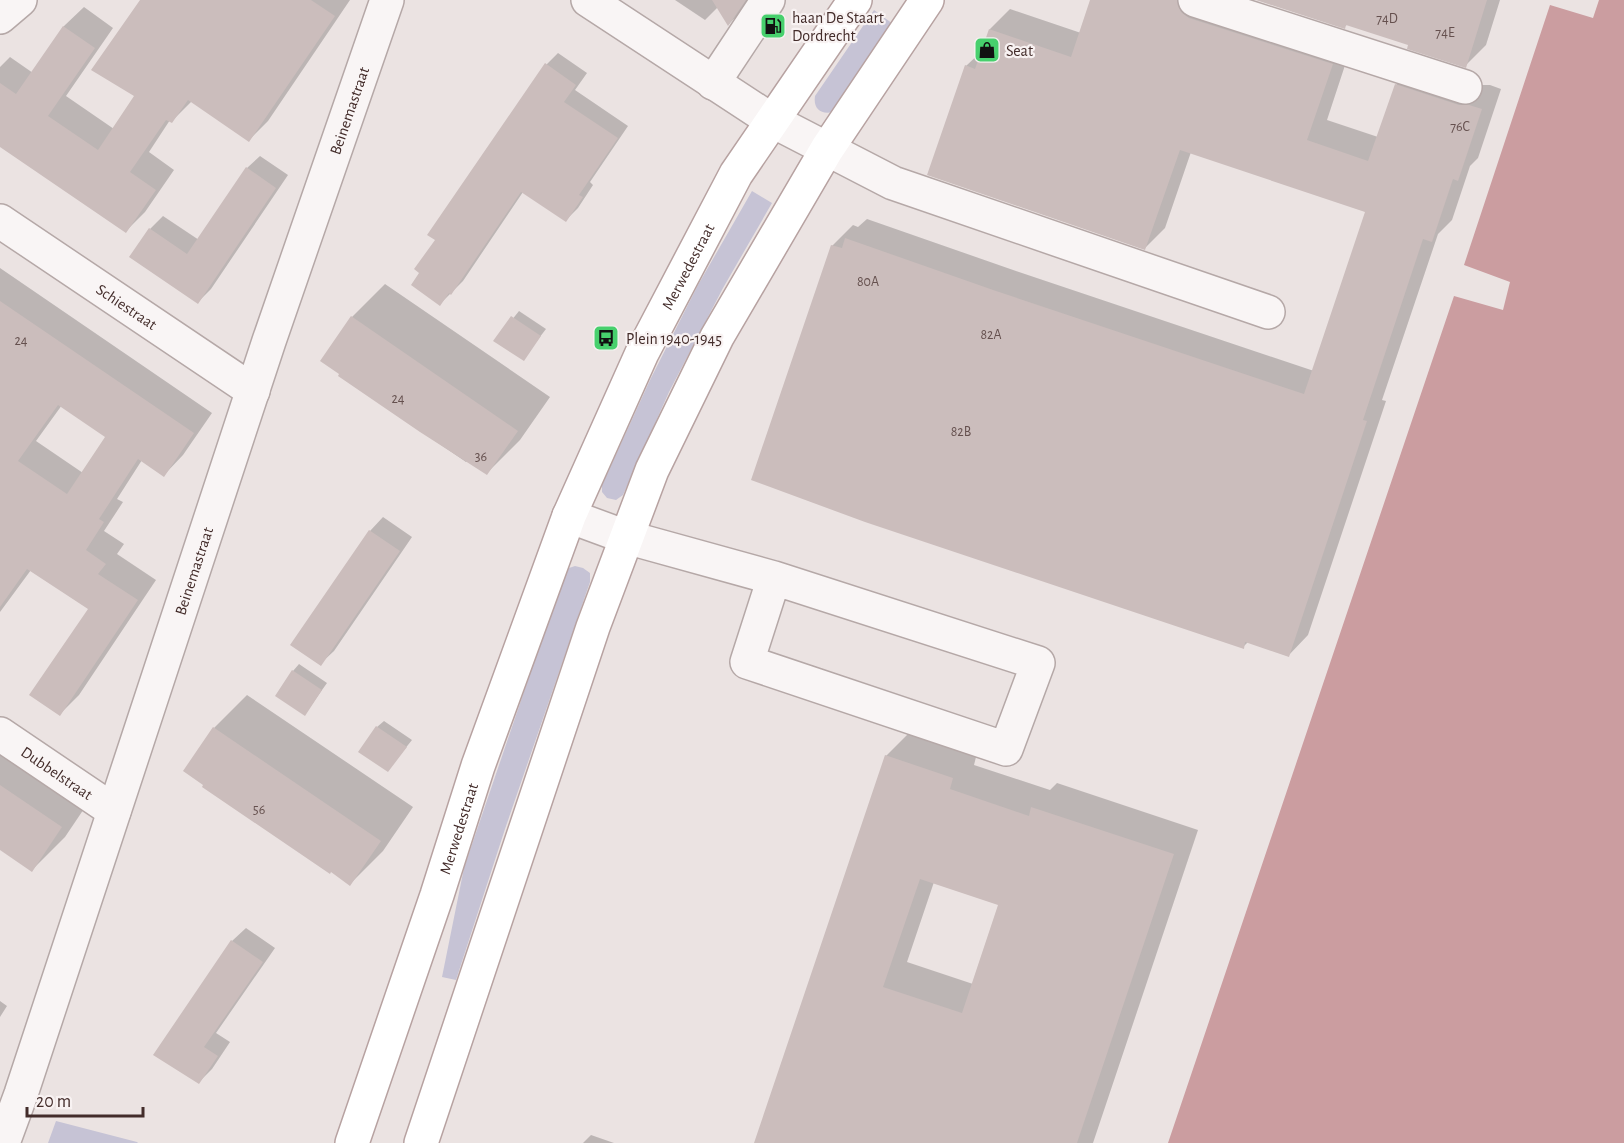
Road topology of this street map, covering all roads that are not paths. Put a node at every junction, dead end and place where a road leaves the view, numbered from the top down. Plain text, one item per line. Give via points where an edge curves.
1 (20, 0) edge
2 (387, 0) edge
3 (588, 0) edge
4 (768, 0) edge
5 (854, 0) edge
6 (927, 0) edge
7 (1196, 0) edge
8 (0, 17) edge
9 (713, 82) junction
10 (1465, 87) dead end
11 (771, 120) junction
12 (826, 149) junction
13 (0, 221) edge
14 (1268, 312) dead end
15 (253, 392) junction
16 (569, 516) junction
17 (641, 542) junction
18 (774, 578) junction
19 (0, 734) edge
20 (114, 811) junction
21 (3, 1143) edge
22 (352, 1143) edge
23 (421, 1143) edge

1 - 8 street
2 - 15 street, Beinemastraat
3 - 9 street
4 - 9 street
5 - 11 main road, Merwedestraat
6 - 12 main road
7 - 10 street
9 - 11 street
11 - 12 street
11 - 16 main road, Merwedestraat via 736,174 642,353
12 - 14 street via 893,183
12 - 17 main road via 717,337 652,470
13 - 15 street, Schiestraat
15 - 20 street, Beinemastraat
16 - 17 street
16 - 22 main road, Merwedestraat via 478,766
17 - 18 street
17 - 23 main road via 593,627
18 - 18 street via 1038,663 1006,749 747,662
19 - 20 street, Dubbelstraat
20 - 21 street, Beinemastraat

